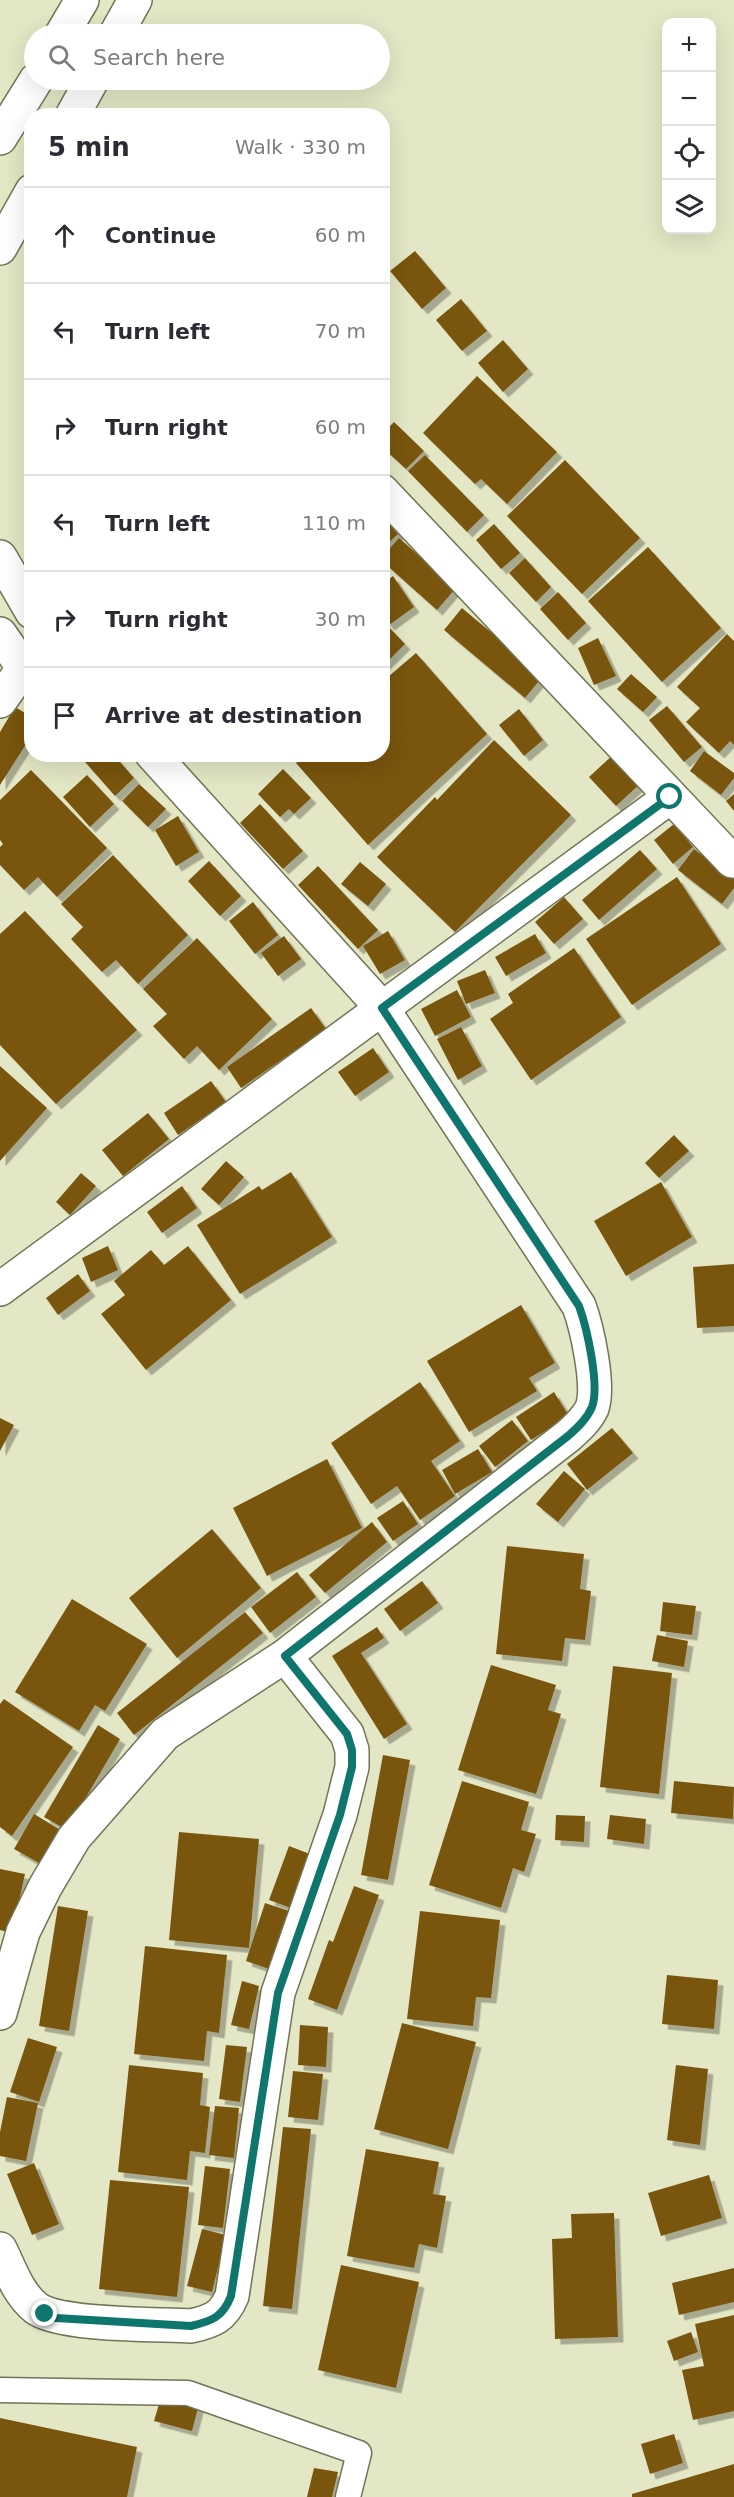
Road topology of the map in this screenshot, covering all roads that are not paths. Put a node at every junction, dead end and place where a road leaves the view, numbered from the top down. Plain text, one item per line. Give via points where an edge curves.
1 (82, 0) edge
2 (135, 0) edge
3 (68, 24) edge
4 (122, 24) edge
5 (30, 90) edge
6 (86, 90) edge
7 (76, 108) edge
8 (0, 138) edge
9 (24, 205) edge
10 (0, 248) edge
11 (390, 500) edge
12 (0, 557) edge
13 (24, 598) edge
14 (0, 634) edge
15 (24, 658) edge
16 (24, 665) edge
17 (0, 700) edge
18 (159, 762) edge
19 (670, 797) junction
20 (732, 861) dead end
21 (382, 1008) junction
22 (0, 1289) edge
23 (285, 1656) junction
24 (0, 2013) edge
25 (0, 2249) edge
26 (0, 2390) edge
27 (348, 2497) edge

1 - 3 street
2 - 4 street
5 - 8 street
6 - 7 street
9 - 10 street
11 - 19 street
12 - 13 street
14 - 15 street
16 - 17 street
18 - 21 street
19 - 20 street
19 - 21 street
21 - 22 street
21 - 23 street via 579,1306 587,1331 593,1405 568,1436
23 - 24 street via 165,1734 74,1838 23,1932
23 - 25 street via 347,1734 352,1767 340,1815 278,1993 231,2296 225,2311 212,2321 191,2326 56,2318 24,2297
26 - 27 lane via 188,2392 358,2453

